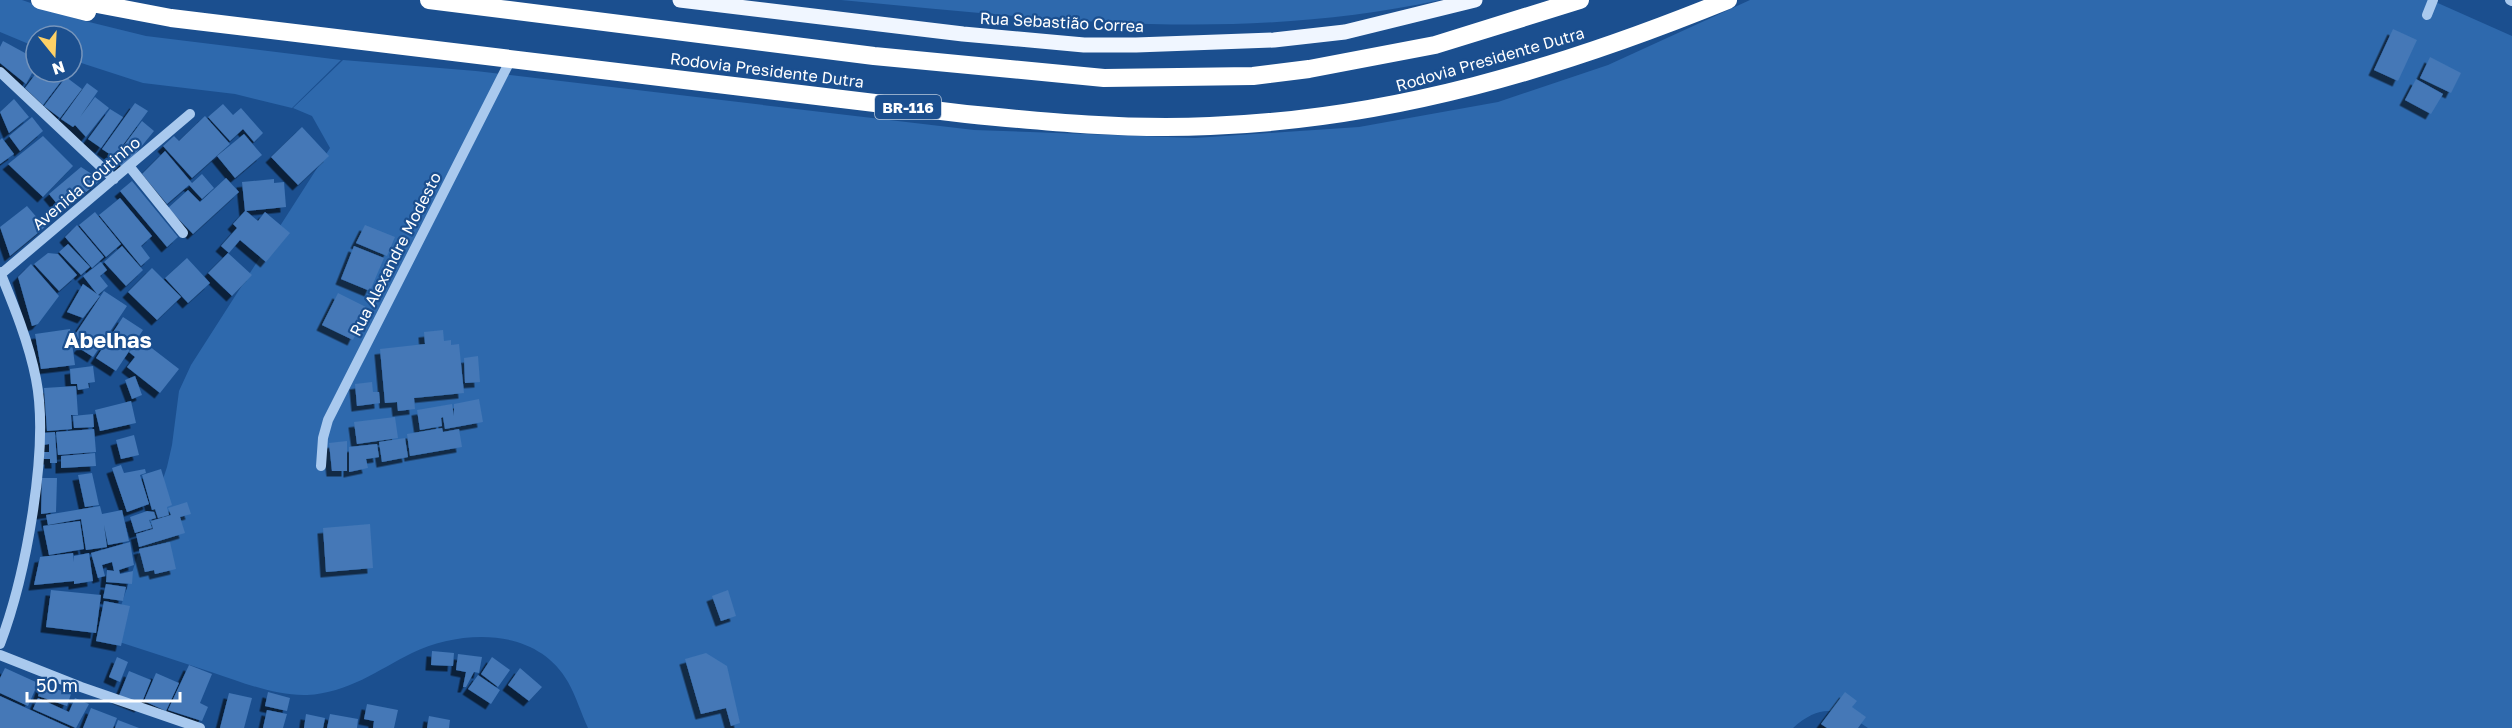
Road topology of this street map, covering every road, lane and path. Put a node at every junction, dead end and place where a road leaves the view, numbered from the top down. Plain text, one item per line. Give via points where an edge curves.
1 (40, 0) edge
2 (76, 0) edge
3 (429, 0) edge
4 (686, 0) edge
5 (1475, 0) edge
6 (1580, 0) edge
7 (1728, 0) edge
8 (2433, 0) edge
9 (2427, 15) dead end
10 (273, 29) junction
11 (510, 61) junction
12 (0, 72) edge
13 (190, 114) dead end
14 (129, 166) junction
15 (114, 179) junction
16 (183, 233) dead end
17 (1, 273) edge
18 (321, 466) dead end
19 (0, 644) edge
20 (0, 655) edge
21 (200, 728) edge

1 - 10 highway via 82,12 168,26
2 - 10 highway, Rodovia Presidente Dutra / BR-116 via 171,18
3 - 6 highway, Rodovia Presidente Dutra via 863,54 1104,78 1253,76 1309,69 1435,45
4 - 5 main road, Rua Sebastião Correa via 963,34 1084,45 1136,45 1274,40 1345,32
7 - 11 highway, Rodovia Presidente Dutra / BR-116 via 1564,61 1447,94 1311,119 1209,126 1057,123
8 - 9 street
10 - 11 highway, Rodovia Presidente Dutra / BR-116
11 - 18 street, Rua Alexandre Modesto via 328,420
12 - 15 street
13 - 14 street, Avenida Coutinho
14 - 15 street, Avenida Coutinho
14 - 16 street
15 - 17 street, Avenida Coutinho
17 - 19 street via 36,380 39,411 29,531
20 - 21 street

